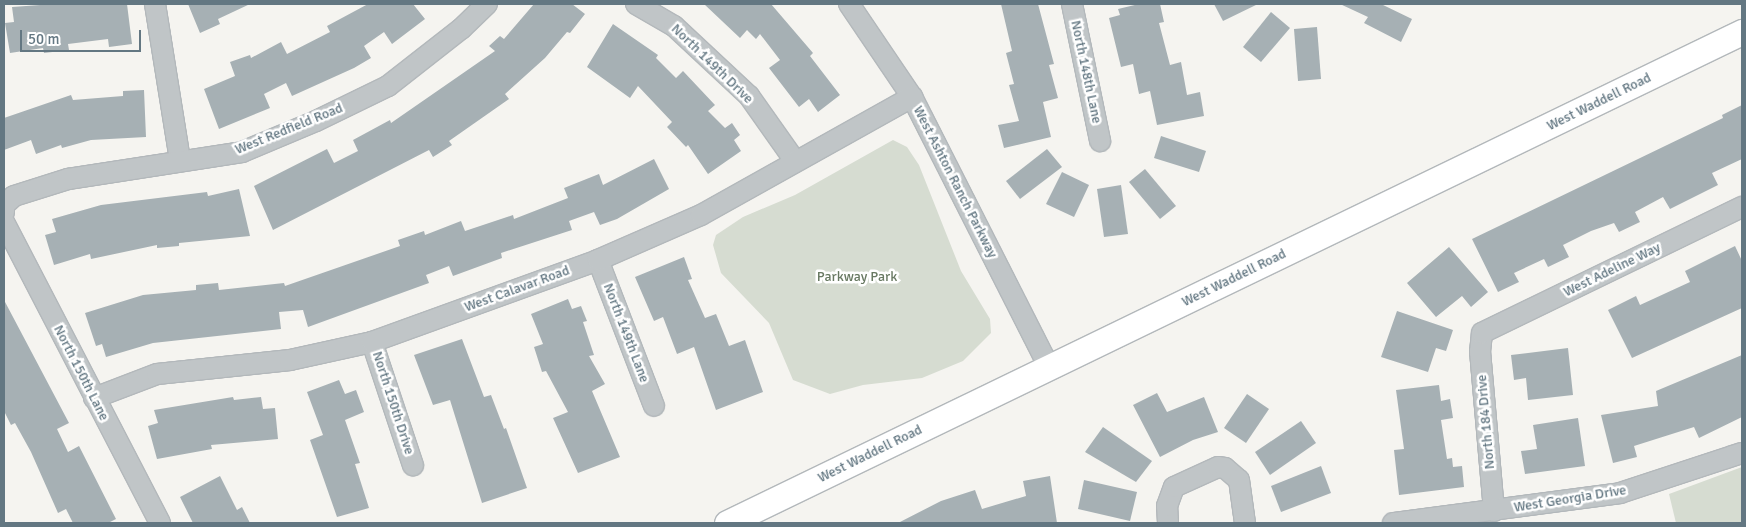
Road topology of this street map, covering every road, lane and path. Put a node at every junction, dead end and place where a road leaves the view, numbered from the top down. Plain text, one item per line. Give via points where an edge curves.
1 (155, 4) edge
2 (487, 4) edge
3 (636, 4) edge
4 (850, 4) edge
5 (1072, 4) edge
6 (1742, 32) edge
7 (912, 97) junction
8 (1100, 141) dead end
9 (180, 160) junction
10 (795, 161) junction
11 (4, 205) edge
12 (1742, 207) edge
13 (4, 212) edge
14 (4, 222) edge
15 (598, 260) junction
16 (1482, 333) joint
17 (372, 342) junction
18 (1049, 367) junction
19 (94, 398) junction
20 (654, 406) dead end
21 (1742, 453) edge
22 (413, 464) dead end
23 (1494, 511) junction
24 (160, 523) edge
25 (727, 523) edge
26 (1168, 523) edge
27 (1245, 523) edge
28 (1393, 523) edge

1 - 9 street
2 - 9 street, West Redfield Road via 461,30 388,86 242,152
3 - 10 street, North 149th Drive via 674,26 749,96
4 - 7 street, West Ashton Ranch Parkway
5 - 8 street, North 148th Lane
6 - 18 main road, West Waddell Road
7 - 10 street, West Calavar Road
7 - 18 street, West Ashton Ranch Parkway
9 - 11 street, West Redfield Road via 68,178 14,196
10 - 15 street, West Calavar Road via 701,215
11 - 13 street
12 - 16 street, West Adeline Way
14 - 19 street, North 150th Lane
15 - 17 street, West Calavar Road
15 - 20 street, North 149th Lane
16 - 23 street, North 184 Drive via 1480,352
17 - 19 street, West Calavar Road via 290,360 157,374
17 - 22 street, North 150th Drive
18 - 25 main road, West Waddell Road
19 - 24 street, North 150th Lane
21 - 23 street, West Georgia Drive via 1620,493
23 - 28 street, West Georgia Drive
26 - 27 street via 1167,506 1174,487 1218,467 1226,468 1239,480

